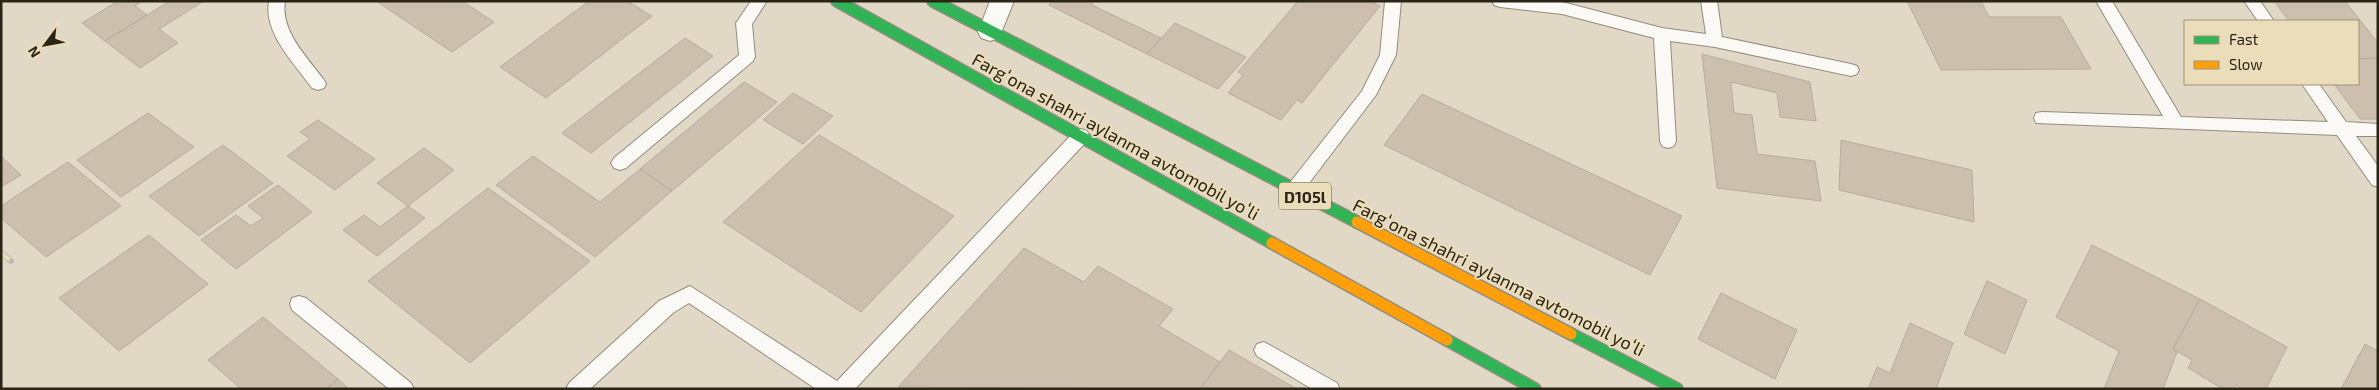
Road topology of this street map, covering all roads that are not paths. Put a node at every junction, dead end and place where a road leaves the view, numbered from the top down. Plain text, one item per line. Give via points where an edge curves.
1 (277, 1) edge
2 (759, 1) edge
3 (837, 1) edge
4 (933, 1) edge
5 (1002, 1) edge
6 (1393, 1) edge
7 (1500, 1) edge
8 (1709, 1) edge
9 (2104, 1) edge
10 (2252, 1) edge
11 (2265, 20) edge
12 (990, 32) junction
13 (1662, 34) junction
14 (1715, 41) junction
15 (1851, 70) dead end
16 (318, 84) dead end
17 (2311, 85) edge
18 (2042, 118) dead end
19 (2176, 123) junction
20 (2378, 130) edge
21 (2344, 131) junction
22 (1081, 136) junction
23 (1668, 141) dead end
24 (620, 163) dead end
25 (2378, 180) edge
26 (1294, 190) junction
27 (299, 304) dead end
28 (1264, 350) dead end
29 (404, 389) edge
30 (576, 389) edge
31 (832, 389) edge
32 (842, 389) edge
33 (1330, 389) edge
34 (1535, 389) edge
35 (1677, 389) edge

1 - 16 lane via 274,6 278,27
2 - 24 lane via 744,23 747,57
3 - 22 highway, Fargʻona shahri aylanma avtomobil yoʻli
4 - 12 highway, Fargʻona shahri aylanma avtomobil yoʻli / D105l
5 - 12 street
6 - 26 lane via 1388,55 1368,95
7 - 13 lane via 1562,8
8 - 14 lane
9 - 19 lane
10 - 11 lane
12 - 26 highway, Fargʻona shahri aylanma avtomobil yoʻli / D105l
13 - 14 lane
13 - 23 lane
14 - 15 lane
17 - 21 lane
18 - 19 lane
19 - 21 lane
20 - 21 lane
21 - 25 lane
22 - 32 lane
22 - 34 highway, Fargʻona shahri aylanma avtomobil yoʻli
26 - 35 highway, Fargʻona shahri aylanma avtomobil yoʻli / D105l
27 - 29 lane
28 - 33 lane
30 - 31 lane via 666,307 690,294

